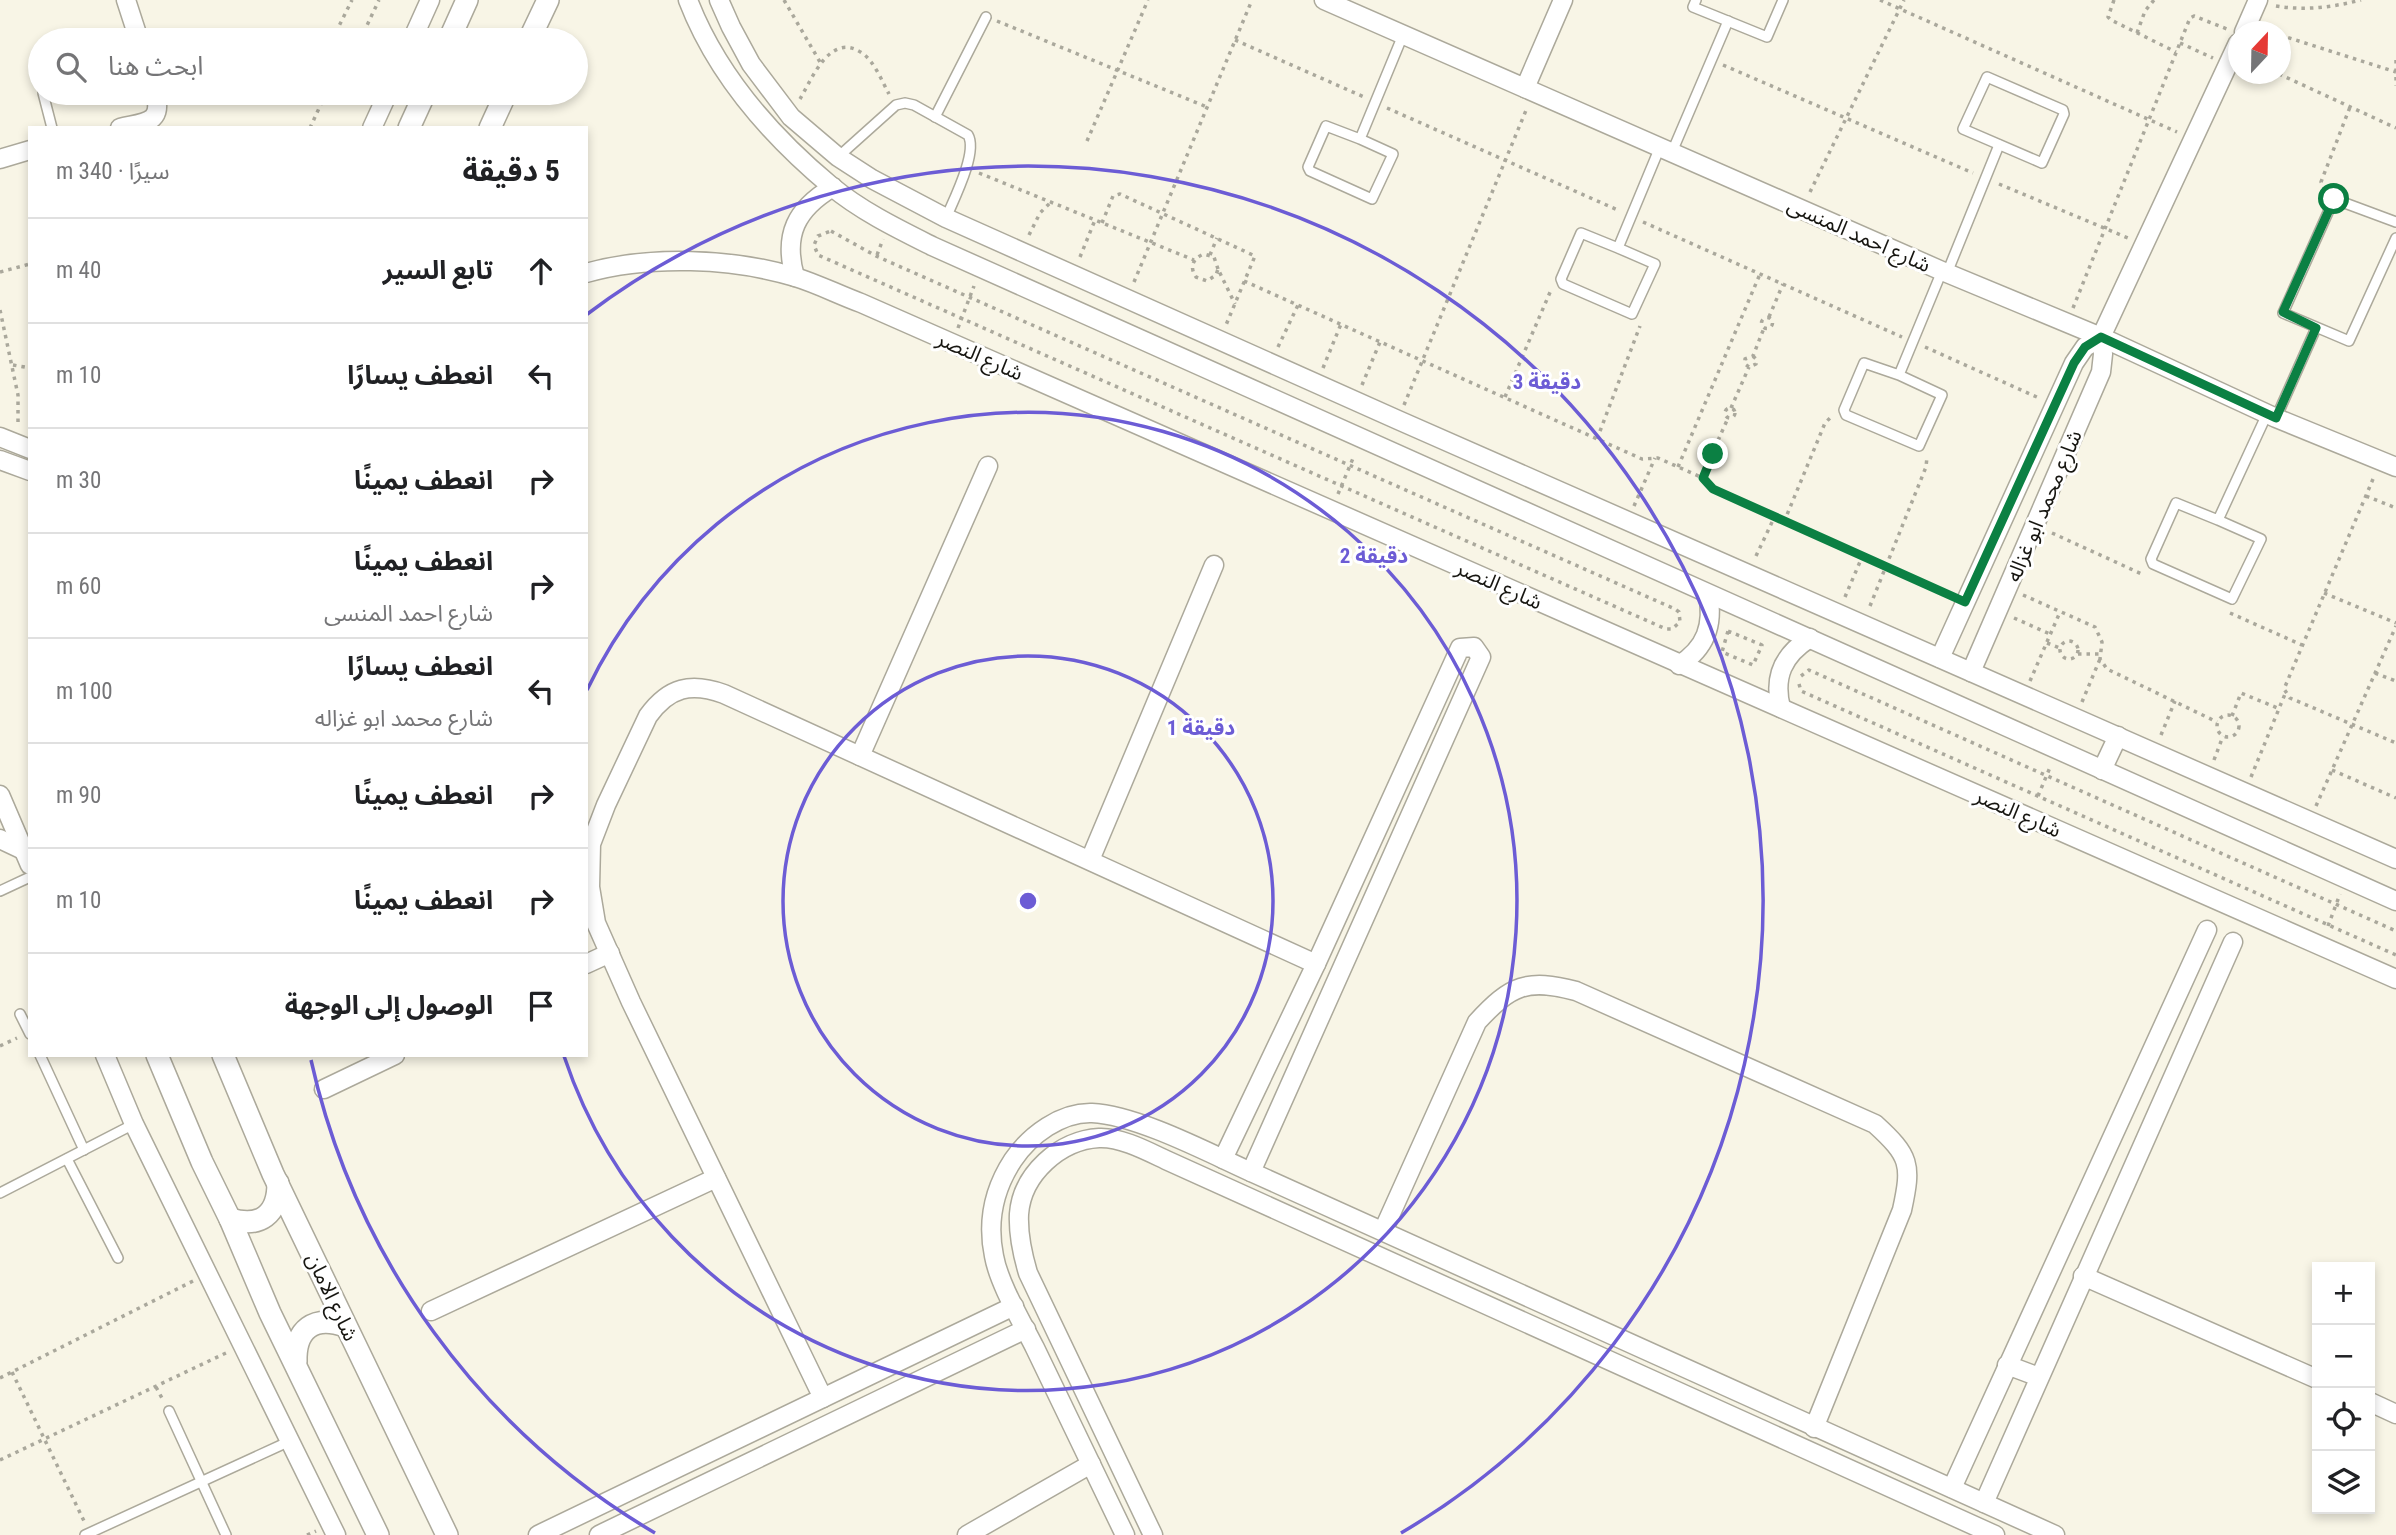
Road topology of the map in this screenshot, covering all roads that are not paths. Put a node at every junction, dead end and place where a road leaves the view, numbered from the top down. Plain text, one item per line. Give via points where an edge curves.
1 (127, 0) edge
2 (430, 0) edge
3 (467, 0) edge
4 (548, 0) edge
5 (688, 0) edge
6 (719, 0) edge
7 (1324, 0) edge
8 (1563, 0) edge
9 (1696, 0) edge
10 (1783, 0) edge
11 (2257, 1) edge
12 (986, 17) road end
13 (1728, 21) junction
14 (2245, 21) edge
15 (135, 28) edge
16 (417, 28) edge
17 (454, 28) edge
18 (535, 28) edge
19 (1403, 35) junction
20 (2228, 67) edge
21 (1530, 90) junction
22 (46, 105) edge
23 (157, 105) edge
24 (383, 105) edge
25 (419, 105) edge
26 (501, 105) edge
27 (935, 117) junction
28 (51, 126) edge
29 (128, 126) edge
30 (373, 126) edge
31 (409, 126) edge
32 (491, 126) edge
33 (1360, 139) junction
34 (1999, 145) junction
35 (1666, 150) junction
36 (28, 151) edge
37 (838, 157) junction
38 (0, 159) edge
39 (833, 187) junction
40 (946, 218) junction
41 (2396, 222) edge
42 (2396, 238) edge
43 (1618, 248) junction
44 (588, 272) edge
45 (1945, 272) junction
46 (795, 277) junction
47 (2316, 328) junction
48 (2101, 337) junction
49 (1899, 375) junction
50 (2271, 416) junction
51 (0, 437) edge
52 (1437, 437) junction
53 (23, 447) edge
54 (0, 460) edge
55 (2388, 464) edge
56 (988, 466) dead end
57 (1426, 466) junction
58 (28, 470) edge
59 (2218, 520) junction
60 (1214, 565) dead end
61 (1709, 594) junction
62 (1810, 638) junction
63 (1940, 659) junction
64 (1678, 664) junction
65 (1971, 672) junction
66 (1781, 708) junction
67 (2118, 736) junction
68 (1416, 745) junction
69 (1438, 754) junction
70 (860, 756) junction
71 (2102, 770) junction
72 (0, 796) edge
73 (0, 839) edge
74 (27, 857) edge
75 (2396, 859) edge
76 (1090, 860) junction
77 (28, 878) edge
78 (0, 891) edge
79 (2396, 901) edge
80 (2207, 930) dead end
81 (2233, 942) dead end
82 (610, 953) junction
83 (588, 963) edge
84 (1316, 964) junction
85 (2396, 979) edge
86 (20, 1014) dead end
87 (28, 1030) edge
88 (41, 1057) edge
89 (106, 1057) edge
90 (158, 1057) edge
91 (224, 1057) edge
92 (391, 1057) edge
93 (1270, 1060) junction
94 (1296, 1071) junction
95 (324, 1089) dead end
96 (2122, 1115) junction
97 (134, 1124) junction
98 (2150, 1126) junction
99 (85, 1150) junction
100 (67, 1159) junction
101 (1223, 1159) junction
102 (1251, 1172) junction
103 (716, 1178) junction
104 (278, 1183) junction
105 (0, 1193) edge
106 (230, 1219) junction
107 (1383, 1231) junction
108 (118, 1258) dead end
109 (2083, 1276) junction
110 (1014, 1306) junction
111 (1549, 1308) junction
112 (431, 1311) dead end
113 (345, 1326) junction
114 (1540, 1328) junction
115 (1026, 1329) junction
116 (934, 1344) junction
117 (296, 1362) junction
118 (2007, 1365) junction
119 (946, 1368) junction
120 (2039, 1377) junction
121 (2312, 1377) edge
122 (823, 1398) junction
123 (2375, 1404) edge
124 (169, 1411) dead end
125 (2396, 1414) edge
126 (1814, 1427) junction
127 (290, 1440) junction
128 (1091, 1464) junction
129 (201, 1481) junction
130 (1952, 1488) junction
131 (1984, 1503) junction
132 (87, 1534) edge
133 (226, 1535) edge
134 (335, 1535) edge
135 (378, 1535) edge
136 (447, 1535) edge
137 (538, 1535) edge
138 (599, 1535) edge
139 (967, 1535) edge
140 (1125, 1535) edge
141 (1153, 1535) edge
142 (1995, 1535) edge
143 (2055, 1535) edge

1 - 15 street
2 - 16 street
3 - 17 street
4 - 18 street
5 - 39 street via 734,83 773,132
6 - 37 street via 751,64 791,117
7 - 19 street, شارع احمد المنسى
8 - 21 street
9 - 13 lane via 1693,8
10 - 13 lane via 1769,36
11 - 14 street, شارع محمد ابو غزاله
12 - 27 lane
13 - 35 lane
19 - 21 street, شارع احمد المنسى
19 - 33 lane
20 - 48 street, شارع محمد ابو غزاله
21 - 35 street, شارع احمد المنسى
22 - 28 lane
23 - 29 street via 152,120
24 - 30 street
25 - 31 street
26 - 32 street
27 - 37 lane via 914,105 896,105
27 - 40 lane via 971,140
33 - 33 lane via 1326,126 1308,169 1372,199 1393,154
34 - 34 lane via 2042,163 2063,110 1987,77 1963,130
34 - 45 lane
35 - 43 lane
35 - 45 street, شارع احمد المنسى
36 - 38 street
37 - 40 street
39 - 46 street via 806,207 796,223 790,242
39 - 57 street via 889,225
40 - 52 street
41 - 47 lane via 2334,199 2283,312
42 - 47 lane via 2349,341
43 - 43 lane via 1656,264 1634,313 1563,284 1561,279 1581,233
44 - 46 street, شارع النصر via 663,261 725,263
45 - 48 street, شارع احمد المنسى
45 - 49 lane
46 - 64 street, شارع النصر
47 - 50 lane
48 - 50 street, شارع احمد المنسى
48 - 63 street, شارع محمد ابو غزاله via 2085,347 2074,363
48 - 65 street, شارع محمد ابو غزاله via 2101,372
49 - 49 lane via 1942,395 1920,446 1844,412 1864,363
50 - 55 street, شارع احمد المنسى
50 - 59 lane
51 - 53 street
52 - 57 street
52 - 63 street
54 - 58 street
56 - 70 street
57 - 61 street
59 - 59 lane via 2176,503 2151,561 2232,599 2261,539
60 - 76 street
61 - 62 street
61 - 64 street via 1707,636 1690,658
62 - 66 street via 1781,668 1777,681
62 - 71 street
63 - 65 street
64 - 66 street, شارع النصر
65 - 67 street
66 - 85 street, شارع النصر
67 - 71 street
67 - 75 street
68 - 69 street
68 - 69 street via 1460,648 1474,647 1481,657
68 - 84 street
69 - 94 street
70 - 76 street
70 - 82 street via 710,689 681,689 656,704 591,844 590,887 596,923
71 - 79 street
72 - 74 street
73 - 74 street
76 - 84 street
77 - 78 lane
80 - 96 street
81 - 98 street
82 - 83 street
82 - 103 street
84 - 93 street
86 - 87 lane
88 - 99 lane
89 - 97 street
90 - 106 street
91 - 104 street, شارع الامان
92 - 95 street
93 - 94 street
93 - 101 street
94 - 102 street
96 - 98 street
96 - 118 street
97 - 99 lane
97 - 127 street
98 - 109 street
99 - 100 lane
100 - 105 lane
100 - 108 lane
101 - 102 street
101 - 110 street via 1144,1125 1091,1113 1065,1117 1040,1132 1019,1151 1003,1175 994,1202 994,1259
102 - 107 street
103 - 112 street
103 - 122 street
104 - 106 street via 278,1198 271,1212 259,1221
104 - 113 street, شارع الامان
106 - 117 street
107 - 111 street
107 - 126 street via 1477,1022 1498,1000 1523,986 1550,984 1576,991 1875,1124 1906,1160 1908,1184 1902,1210
109 - 120 street
109 - 121 street
110 - 115 street
110 - 116 street
111 - 114 street
111 - 126 street
113 - 117 street via 322,1322 302,1332 295,1346
113 - 136 street, شارع الامان
114 - 141 street via 1130,1145 1101,1138 1074,1142 1051,1156 1030,1180 1019,1211 1019,1243 1028,1273
114 - 142 street
115 - 119 street
115 - 128 street
116 - 119 street
116 - 122 street
117 - 135 street
118 - 120 street
118 - 130 street
119 - 138 street
120 - 131 street
122 - 137 street
123 - 125 street
124 - 129 lane
126 - 130 street
127 - 129 lane
127 - 134 street
128 - 139 street
128 - 140 street
129 - 132 lane
129 - 133 lane
130 - 131 street
131 - 143 street

